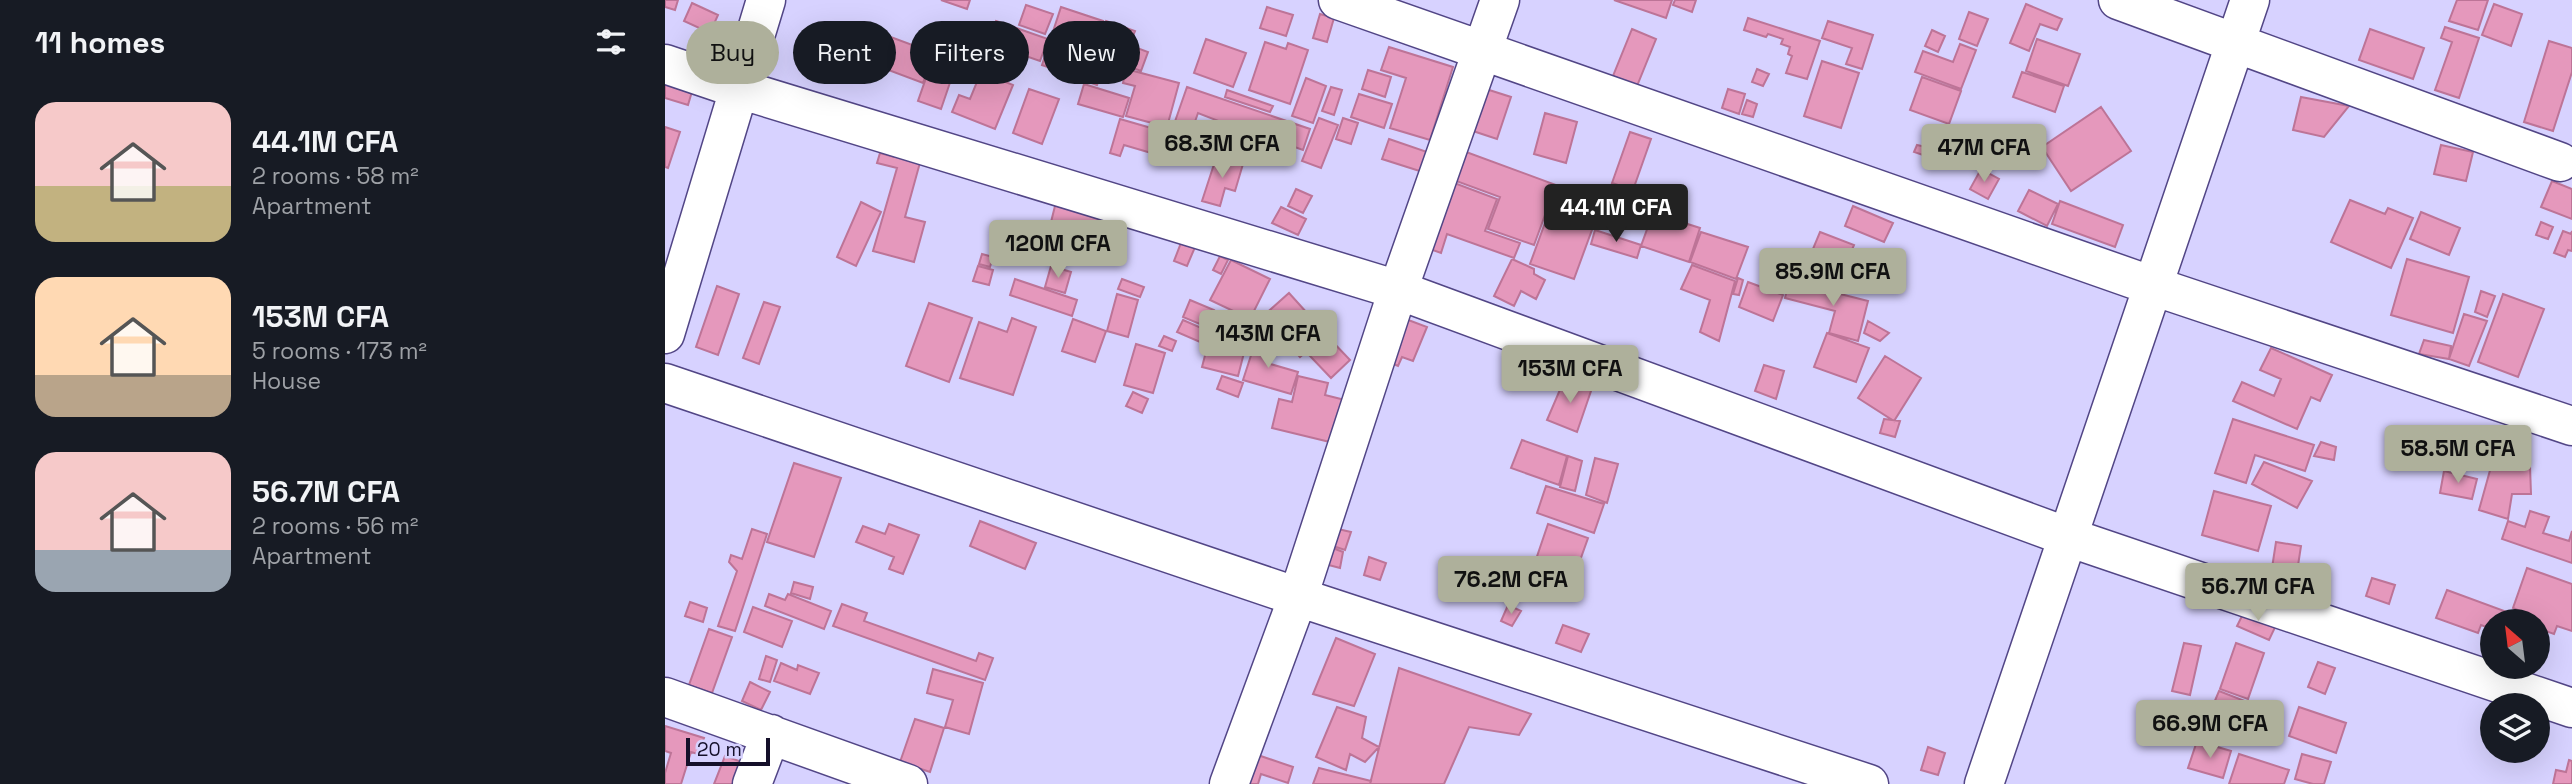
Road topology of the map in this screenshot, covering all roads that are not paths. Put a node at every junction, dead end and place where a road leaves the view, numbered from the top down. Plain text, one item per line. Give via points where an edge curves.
1 (766, 0) edge
2 (1338, 0) edge
3 (1500, 0) edge
4 (2118, 0) edge
5 (2250, 0) edge
6 (2236, 42) junction
7 (1482, 50) junction
8 (665, 64) edge
9 (739, 89) junction
10 (2560, 162) dead end
11 (2153, 286) junction
12 (1398, 290) junction
13 (665, 334) edge
14 (665, 383) edge
15 (2572, 426) edge
16 (2068, 537) junction
17 (1298, 597) junction
18 (665, 697) edge
19 (2572, 708) edge
20 (771, 734) junction
21 (752, 784) edge
22 (908, 784) edge
23 (1229, 784) edge
24 (1869, 784) edge
25 (1984, 784) edge

1 - 9 street
2 - 7 street
3 - 7 street
4 - 6 street
5 - 6 street
6 - 10 street
6 - 11 street
7 - 11 street
7 - 12 street
8 - 9 street
9 - 12 street
9 - 13 street
11 - 15 street
11 - 16 street
12 - 16 street
12 - 17 street
14 - 17 street
16 - 19 street
16 - 25 street
17 - 23 street
17 - 24 street
18 - 20 street
20 - 21 street
20 - 22 street

